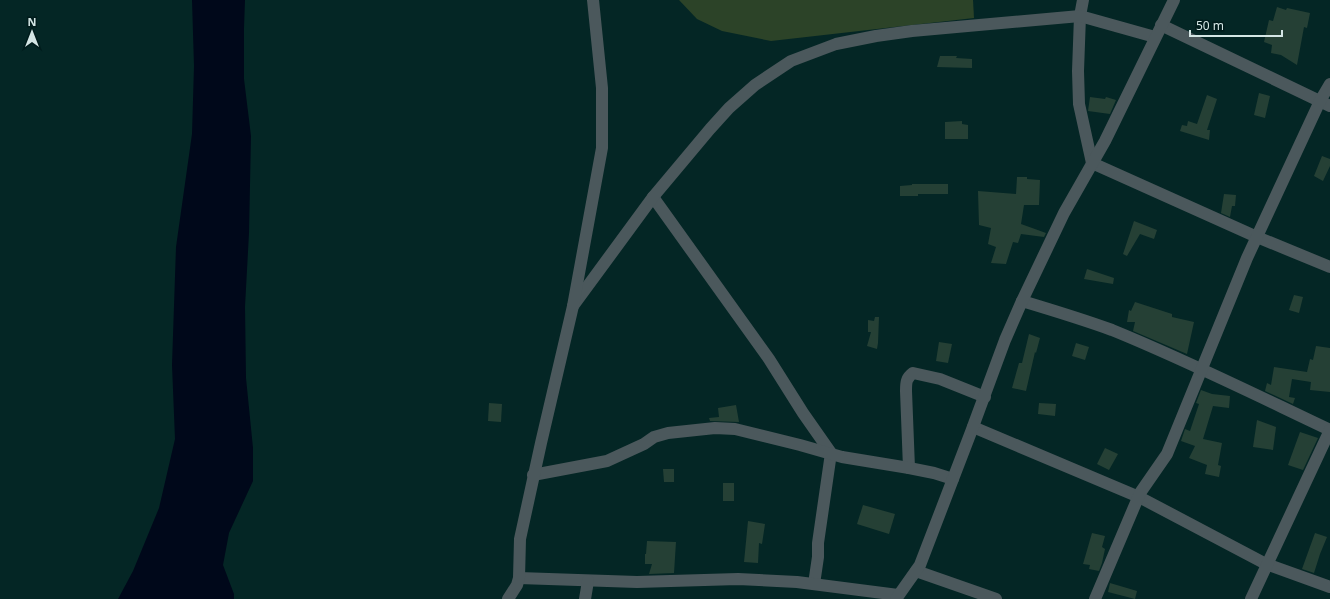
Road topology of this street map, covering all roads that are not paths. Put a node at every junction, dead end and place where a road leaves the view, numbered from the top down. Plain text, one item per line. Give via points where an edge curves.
1 (593, 0) edge
2 (1083, 0) edge
3 (1174, 0) edge
4 (1080, 16) junction
5 (1161, 25) junction
6 (1155, 36) junction
7 (1330, 84) edge
8 (1325, 103) edge
9 (1092, 163) junction
10 (653, 198) junction
11 (1257, 237) junction
12 (1330, 267) edge
13 (1022, 301) junction
14 (573, 306) junction
15 (1201, 370) junction
16 (984, 396) junction
17 (973, 427) junction
18 (1330, 430) edge
19 (830, 454) junction
20 (909, 468) junction
21 (533, 475) junction
22 (953, 479) junction
23 (1139, 497) junction
24 (1266, 564) junction
25 (916, 571) junction
26 (519, 578) junction
27 (588, 581) junction
28 (814, 584) junction
29 (1330, 587) edge
30 (897, 597) edge
31 (508, 599) edge
32 (585, 599) edge
33 (996, 599) edge
34 (1095, 599) edge
35 (1251, 599) edge

1 - 14 street via 602,88 602,148
2 - 4 street
3 - 5 street
4 - 6 street
4 - 9 street via 1079,104
4 - 10 street via 876,36 836,44 790,61 755,85 710,128
5 - 6 street
5 - 8 street
6 - 9 street
7 - 8 street
8 - 11 street
9 - 11 street
9 - 13 street
10 - 14 street
10 - 19 street via 769,359
11 - 12 street
11 - 15 street
13 - 15 street via 1112,330
13 - 16 street
14 - 21 street
15 - 18 street
15 - 23 street via 1167,454
16 - 17 street
16 - 20 street via 940,380 913,373 908,376 906,391
17 - 22 street
17 - 23 street
18 - 24 street
19 - 20 street
19 - 21 street via 735,429 715,428 668,433 654,437 607,461
19 - 28 street
20 - 22 street
21 - 26 street via 520,539
22 - 25 street
23 - 24 street
23 - 34 street
24 - 29 street
24 - 35 street
25 - 30 street
25 - 33 street
26 - 27 street
26 - 31 street
27 - 28 street via 738,579
27 - 32 street
28 - 30 street

